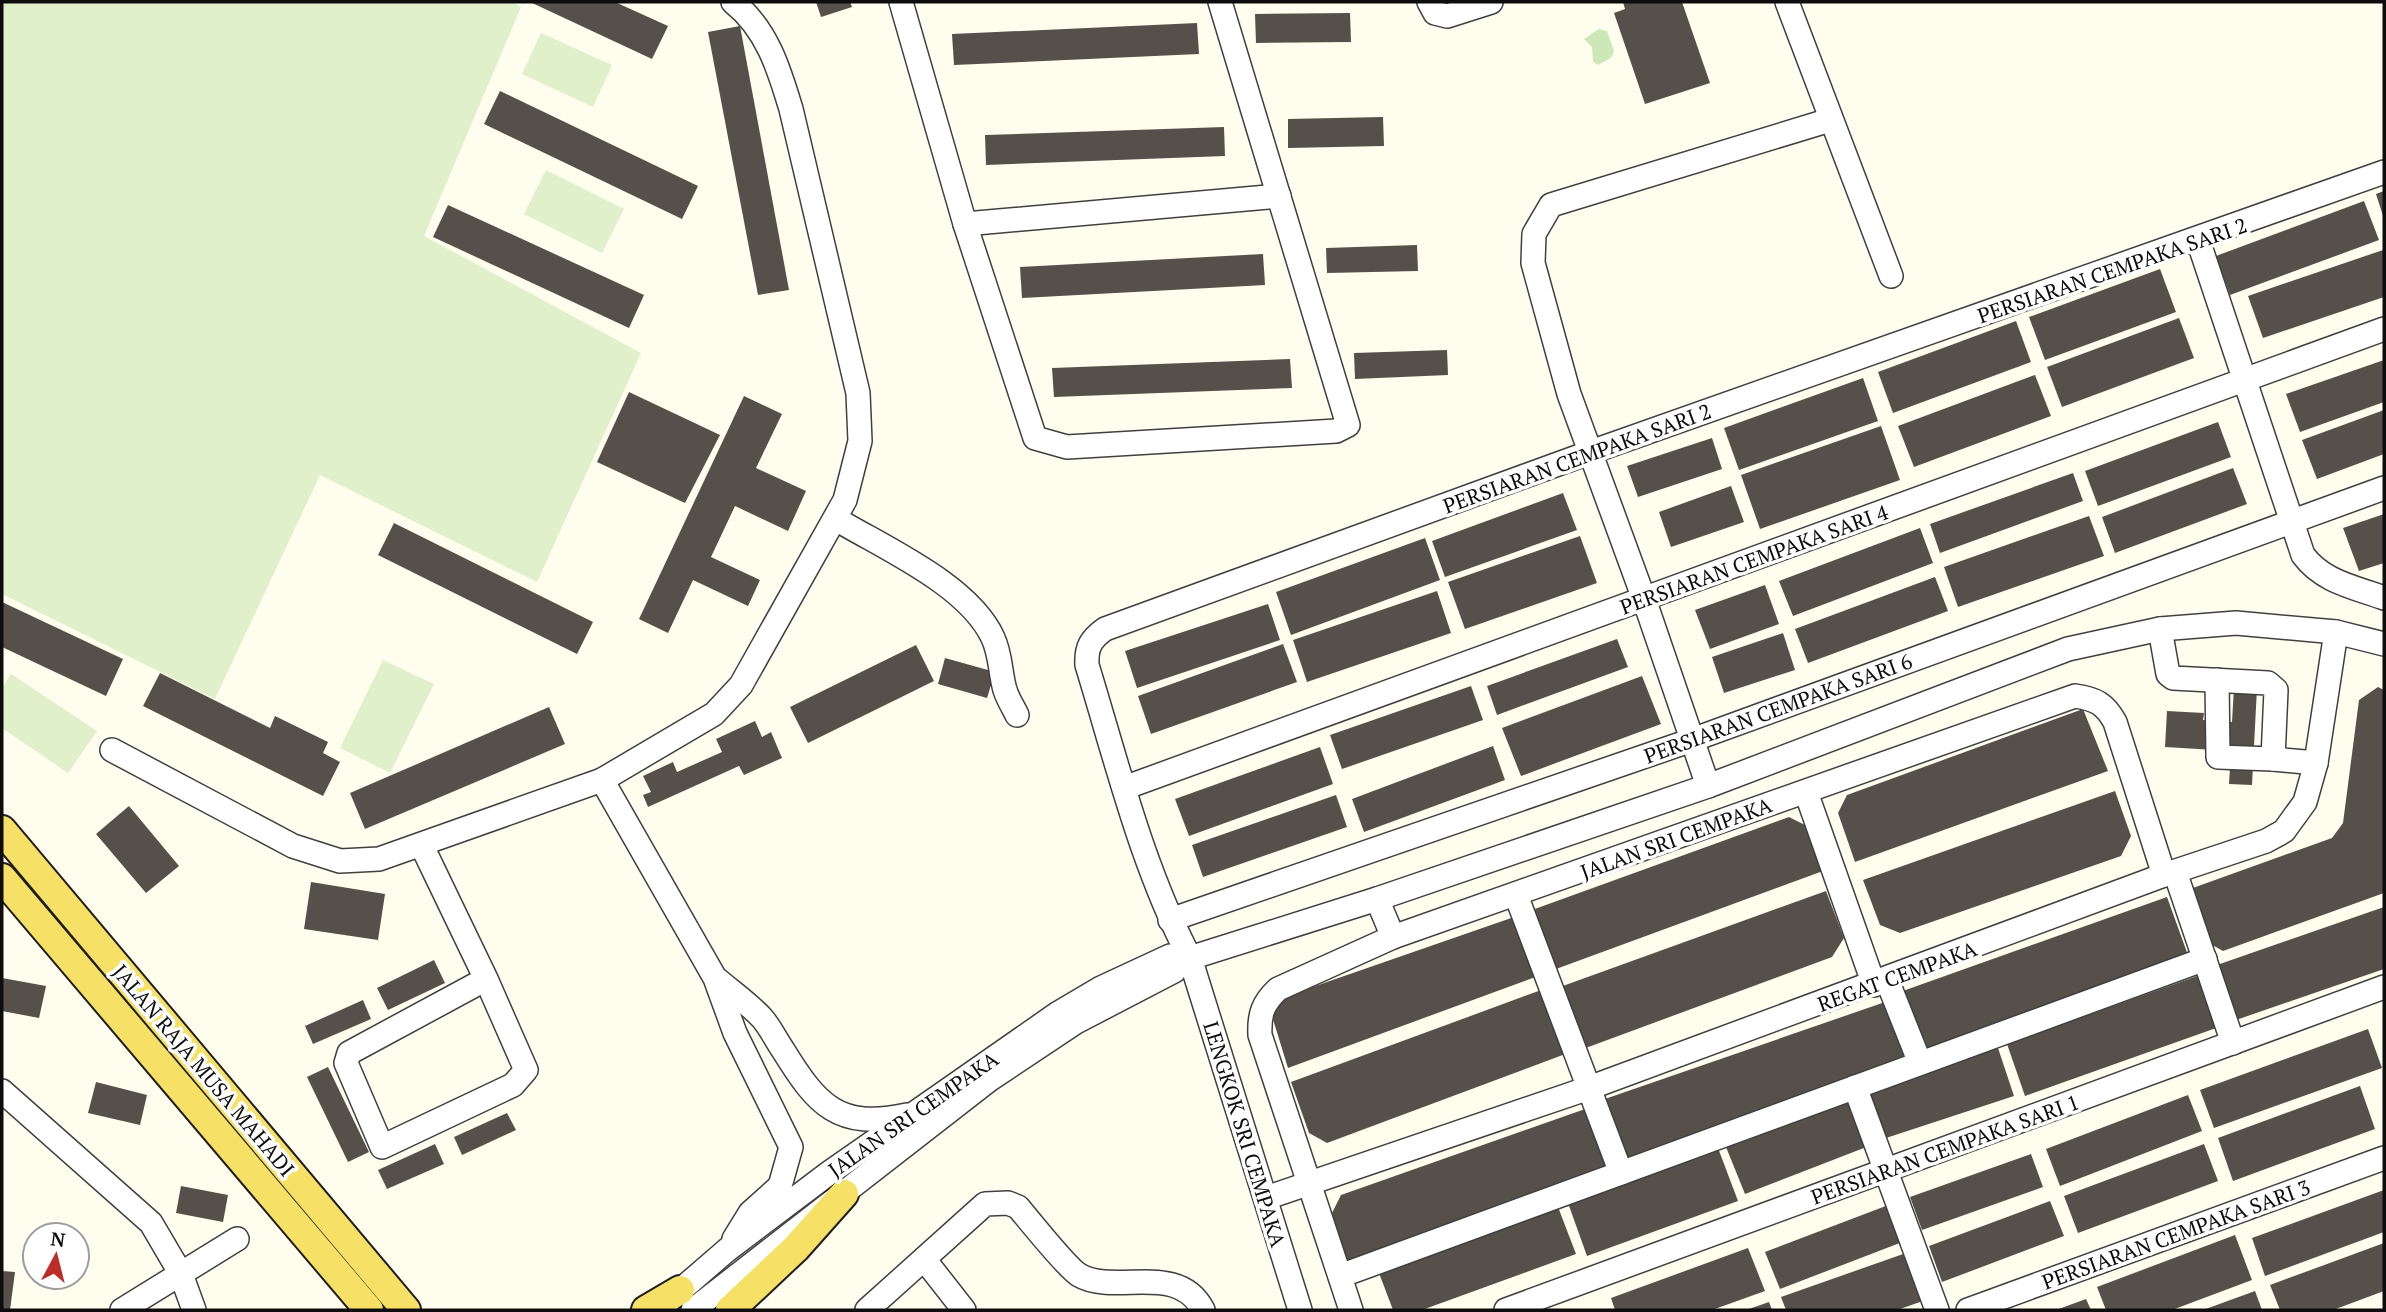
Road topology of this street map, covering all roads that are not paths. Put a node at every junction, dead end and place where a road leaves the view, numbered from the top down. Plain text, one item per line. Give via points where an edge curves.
1 (733, 2) edge
2 (901, 2) edge
3 (1220, 2) edge
4 (1429, 2) edge
5 (1491, 2) edge
6 (1787, 2) edge
7 (1830, 120) junction
8 (2384, 172) edge
9 (1279, 196) junction
10 (965, 223) junction
11 (2198, 240) junction
12 (1891, 276) dead end
13 (2384, 329) edge
14 (2246, 379) junction
15 (1591, 453) junction
16 (2384, 488) edge
17 (836, 519) junction
18 (2291, 521) junction
19 (2384, 598) edge
20 (1644, 599) junction
21 (2160, 629) junction
22 (2336, 632) junction
23 (2384, 644) edge
24 (2217, 680) junction
25 (1017, 715) dead end
26 (1692, 740) junction
27 (112, 750) dead end
28 (1798, 754) junction
29 (2273, 759) junction
30 (2316, 763) junction
31 (602, 780) junction
32 (1836, 780) junction
33 (1708, 786) junction
34 (1124, 788) junction
35 (1806, 792) junction
36 (1780, 801) junction
37 (2, 830) edge
38 (422, 846) junction
39 (2169, 874) junction
40 (2, 878) edge
41 (1516, 895) junction
42 (1377, 899) junction
43 (1170, 920) junction
44 (1394, 937) junction
45 (1190, 958) junction
46 (2205, 959) junction
47 (715, 978) junction
48 (486, 979) junction
49 (1881, 983) junction
50 (2384, 987) edge
51 (2233, 1043) junction
52 (1920, 1063) junction
53 (1855, 1087) junction
54 (1589, 1088) junction
55 (2, 1091) edge
56 (914, 1113) junction
57 (2384, 1158) edge
58 (1886, 1170) junction
59 (1621, 1173) junction
60 (1310, 1184) junction
61 (844, 1194) junction
62 (1266, 1198) junction
63 (237, 1239) dead end
64 (727, 1250) junction
65 (924, 1259) junction
66 (181, 1274) junction
67 (1340, 1276) junction
68 (686, 1300) edge
69 (121, 1310) edge
70 (194, 1310) edge
71 (369, 1310) edge
72 (406, 1310) edge
73 (646, 1310) edge
74 (658, 1310) edge
75 (730, 1310) edge
76 (867, 1310) edge
77 (964, 1310) edge
78 (1203, 1310) edge
79 (1300, 1310) edge
80 (1351, 1310) edge
81 (1506, 1310) edge
82 (1937, 1310) edge
83 (1968, 1310) edge

1 - 17 street via 762,32 779,69 858,393 860,440
2 - 10 street
3 - 9 street
4 - 5 street via 1435,13 1447,16
6 - 7 street
7 - 12 street
7 - 15 street via 1551,205 1534,234 1533,263 1569,394
8 - 11 street, PERSIARAN CEMPAKA SARI 2
9 - 10 street
9 - 10 street via 1348,425 1336,431 1067,447 1035,438
11 - 14 street
11 - 15 street, PERSIARAN CEMPAKA SARI 2
13 - 14 street, PERSIARAN CEMPAKA SARI 4
14 - 18 street
14 - 20 street, PERSIARAN CEMPAKA SARI 4
15 - 20 street
15 - 34 street, PERSIARAN CEMPAKA SARI 2 via 1105,629 1086,650 1087,665
16 - 18 street, PERSIARAN CEMPAKA SARI 6
17 - 25 street via 951,589 974,610 993,637 1005,690
17 - 31 street via 741,685 714,713
18 - 19 street via 2313,569
18 - 26 street, PERSIARAN CEMPAKA SARI 6
20 - 26 street
20 - 34 street, PERSIARAN CEMPAKA SARI 4
21 - 22 street, JALAN SRI CEMPAKA via 2236,624
21 - 24 street via 2168,674
21 - 28 street, JALAN SRI CEMPAKA via 2035,659
22 - 23 street, JALAN SRI CEMPAKA
22 - 30 street, REGAT CEMPAKA
24 - 29 street via 2269,683 2276,690
24 - 29 street via 2217,757
26 - 33 street
26 - 43 street, PERSIARAN CEMPAKA SARI 6
27 - 38 street via 293,846 340,861 379,859
28 - 32 street via 1818,776
28 - 33 street, JALAN SRI CEMPAKA
28 - 36 street via 1792,787
29 - 30 street
30 - 39 street, REGAT CEMPAKA via 2305,802 2284,831
31 - 38 street
31 - 47 street
32 - 35 street, JALAN SRI CEMPAKA
32 - 39 street, JALAN SRI CEMPAKA via 2059,699 2093,699 2106,707 2115,722
33 - 42 street, JALAN SRI CEMPAKA
34 - 43 street, PERSIARAN CEMPAKA SARI 2
35 - 36 street, JALAN SRI CEMPAKA
35 - 49 street
36 - 41 street, JALAN SRI CEMPAKA
37 - 72 main road, JALAN RAJA MUSA MAHADI
38 - 48 street
39 - 46 street, JALAN SRI CEMPAKA
39 - 49 street, REGAT CEMPAKA
40 - 71 main road, JALAN RAJA MUSA MAHADI
41 - 44 street, JALAN SRI CEMPAKA
41 - 54 street
42 - 44 street
42 - 45 street, JALAN SRI CEMPAKA
43 - 45 street, PERSIARAN CEMPAKA SARI 2
44 - 60 street, JALAN SRI CEMPAKA via 1278,989 1259,1018 1260,1035
45 - 56 street, JALAN SRI CEMPAKA via 1170,956 1101,988
45 - 61 street, JALAN SRI CEMPAKA via 1181,968 1108,1003 1019,1059
45 - 62 street, LENGKOK SRI CEMPAKA
46 - 51 street, JALAN SRI CEMPAKA
46 - 52 street
47 - 56 street via 763,1019 812,1094 835,1112 887,1119
47 - 64 street via 735,1033 791,1147 780,1186 750,1213
48 - 48 street via 349,1053 346,1063 382,1147 513,1085 526,1070
49 - 52 street
49 - 54 street, REGAT CEMPAKA
50 - 51 street, PERSIARAN CEMPAKA SARI 1
51 - 58 street, PERSIARAN CEMPAKA SARI 1
52 - 53 street
53 - 58 street
53 - 59 street
54 - 59 street
54 - 60 street, REGAT CEMPAKA
55 - 66 street via 151,1223
56 - 64 street, JALAN SRI CEMPAKA
57 - 83 street, PERSIARAN CEMPAKA SARI 3
58 - 81 street, PERSIARAN CEMPAKA SARI 1
58 - 82 street
59 - 67 street
60 - 62 street, REGAT CEMPAKA
60 - 67 street
61 - 68 street, JALAN SRI CEMPAKA
61 - 75 main road via 796,1248
62 - 79 street, LENGKOK SRI CEMPAKA
63 - 66 street
64 - 68 street, JALAN SRI CEMPAKA
65 - 76 street
65 - 77 street
65 - 78 street via 985,1204 1008,1203 1017,1207 1079,1275 1170,1284 1188,1292
66 - 69 street
66 - 70 street
67 - 80 street
68 - 73 main road
68 - 74 street, JALAN SRI CEMPAKA

